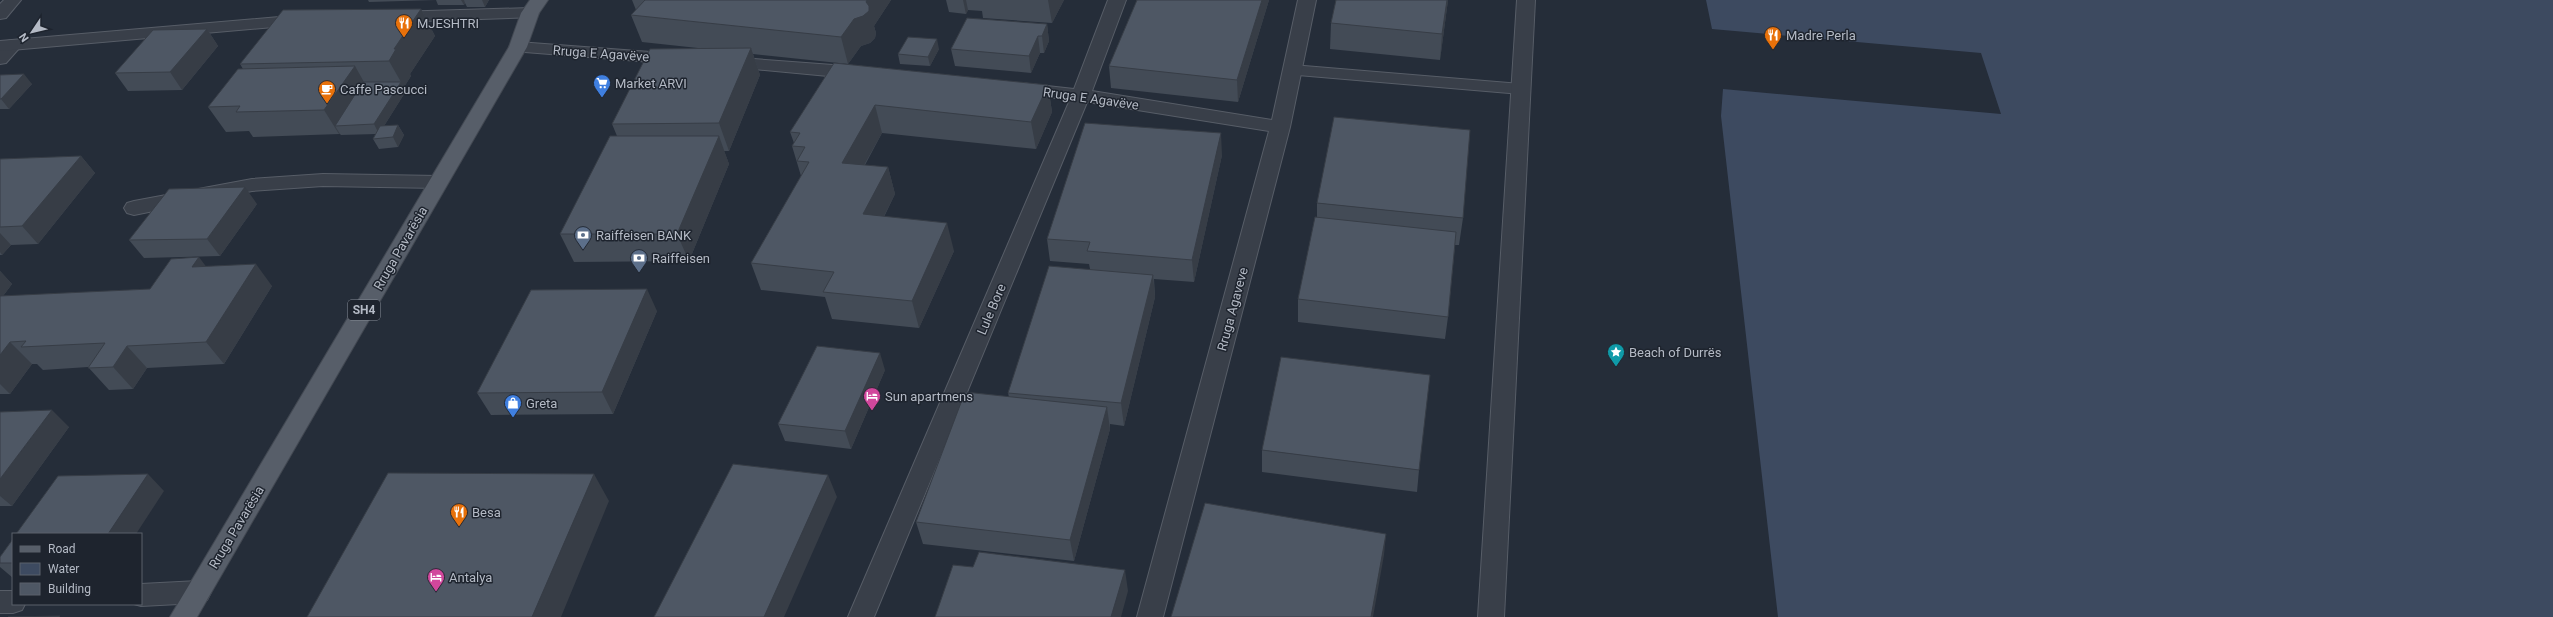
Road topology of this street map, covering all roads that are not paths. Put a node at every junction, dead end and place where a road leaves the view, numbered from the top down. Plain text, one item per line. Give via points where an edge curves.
1 (13, 0) edge
2 (1117, 0) edge
3 (1307, 0) edge
4 (1526, 0) edge
5 (534, 7) edge
6 (0, 14) edge
7 (379, 18) edge
8 (316, 20) edge
9 (6, 46) edge
10 (518, 47) junction
11 (0, 59) edge
12 (1292, 70) junction
13 (877, 75) edge
14 (1002, 87) edge
15 (1521, 89) junction
16 (1081, 95) junction
17 (1280, 127) junction
18 (438, 182) junction
19 (134, 208) dead end
20 (198, 592) junction
21 (142, 595) edge
22 (0, 602) edge
23 (12, 602) edge
24 (183, 617) edge
25 (861, 617) edge
26 (1150, 617) edge
27 (1491, 617) edge

1 - 6 lane
2 - 16 street, Lule Bore
3 - 12 street, Rruga Agaveve
4 - 15 street
5 - 7 street
5 - 10 main road, Rruga Pavarësia / SH4
8 - 9 street
9 - 11 lane
10 - 13 street, Rruga E Agavëve
10 - 18 main road, Rruga Pavarësia / SH4
12 - 15 lane
12 - 17 street, Rruga Agaveve
14 - 16 street, Rruga E Agavëve
15 - 27 street
16 - 17 street, Rruga E Agavëve
16 - 25 lane, Lule Bore
17 - 26 street, Rruga Agaveve
18 - 19 lane via 323,180 252,185
18 - 20 main road, Rruga Pavarësia / SH4
20 - 21 street
20 - 24 main road, Rruga Pavarësia / SH4
22 - 23 street

